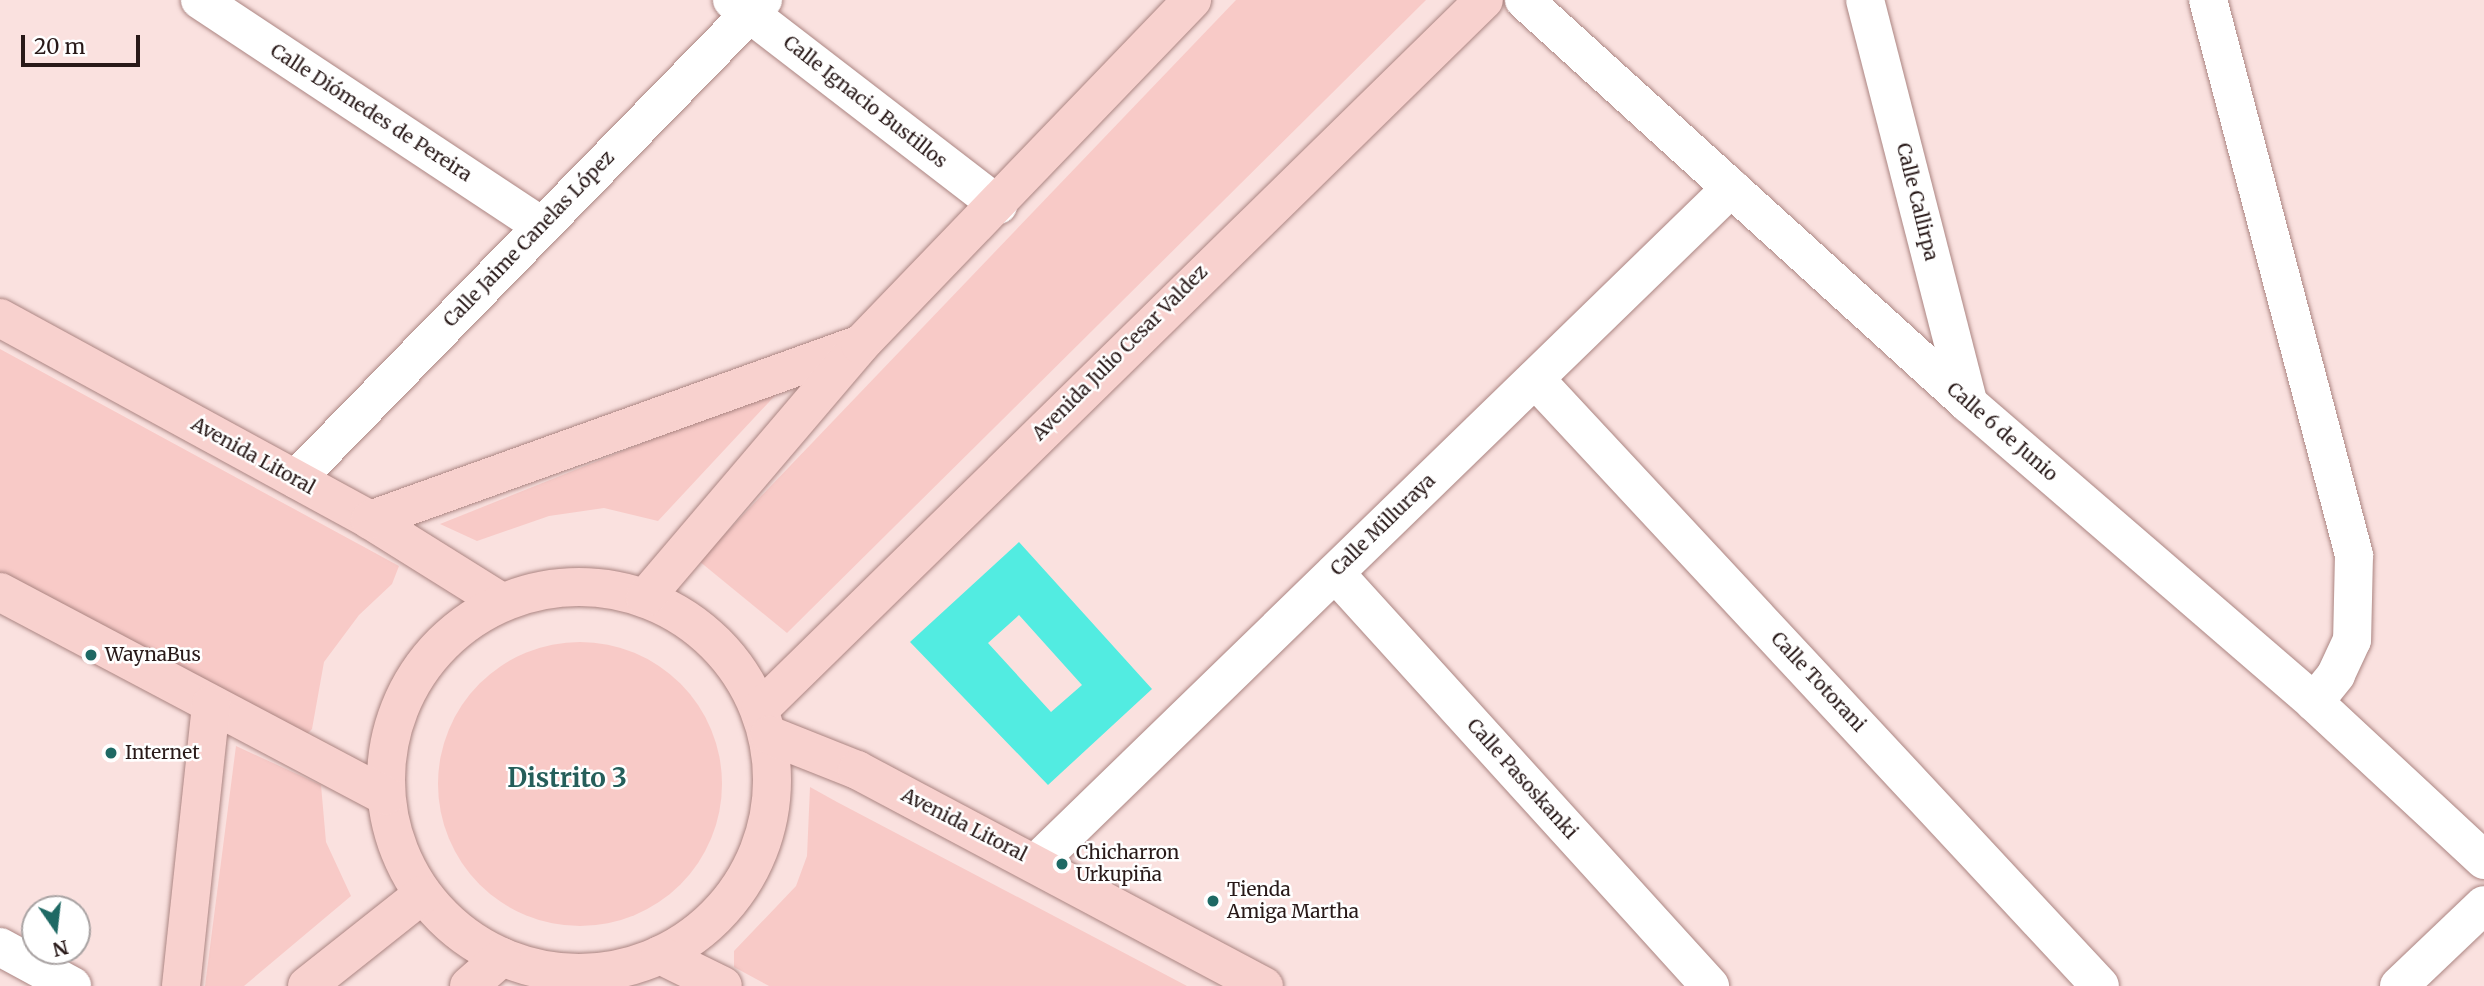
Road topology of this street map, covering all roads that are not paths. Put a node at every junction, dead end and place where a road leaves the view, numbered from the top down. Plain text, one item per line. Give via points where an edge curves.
1 (200, 0) edge
2 (1192, 0) edge
3 (1483, 0) edge
4 (1524, 0) edge
5 (1865, 0) edge
6 (2208, 0) edge
7 (748, 5) edge
8 (1731, 188) junction
9 (998, 205) junction
10 (542, 226) junction
11 (0, 318) edge
12 (860, 345) junction
13 (1535, 379) junction
14 (1969, 404) junction
15 (296, 479) junction
16 (370, 520) junction
17 (1335, 573) junction
18 (0, 592) edge
19 (645, 598) junction
20 (501, 603) junction
21 (2314, 702) junction
22 (211, 705) junction
23 (764, 722) junction
24 (385, 796) junction
25 (2484, 860) edge
26 (1036, 863) junction
27 (422, 895) junction
28 (2484, 905) edge
29 (0, 947) edge
30 (660, 955) junction
31 (502, 957) junction
32 (72, 986) edge
33 (181, 986) edge
34 (307, 986) edge
35 (469, 986) edge
36 (723, 986) edge
37 (1264, 986) edge
38 (1710, 986) edge
39 (2100, 986) edge
40 (2399, 986) edge

1 - 10 street, Calle Diómedes de Pereira
2 - 9 main road
3 - 23 main road, Avenida Julio Cesar Valdez
4 - 8 street, Calle 6 de Junio
5 - 14 street, Calle Callirpa
6 - 21 street via 2354,555 2352,640 2336,675
7 - 9 street, Calle Ignacio Bustillos
7 - 10 street, Calle Jaime Canelas López
8 - 13 street, Calle Milluraya
8 - 14 street, Calle 6 de Junio
9 - 12 main road
10 - 15 street, Calle Jaime Canelas López
11 - 15 main road, Avenida Litoral
12 - 16 main road
12 - 19 main road
13 - 17 street, Calle Milluraya
13 - 39 street, Calle Totorani
14 - 21 street, Calle 6 de Junio
15 - 16 main road, Avenida Litoral
16 - 20 main road, Avenida Litoral
17 - 26 street, Calle Milluraya
17 - 38 street, Calle Pasoskanki
18 - 22 main road
19 - 20 main road via 573,587
19 - 23 main road via 682,615 715,640 741,673
20 - 24 main road via 450,635 405,692 388,749
21 - 25 street, Calle 6 de Junio
22 - 24 main road
22 - 33 main road
23 - 26 main road, Avenida Litoral
23 - 30 main road via 774,781 768,825 753,866 729,902 698,933
24 - 27 main road via 401,858
26 - 37 main road, Avenida Litoral
27 - 31 main road via 457,931
27 - 34 main road
28 - 40 street
29 - 32 street
30 - 31 main road via 581,973
30 - 36 main road
31 - 35 main road

